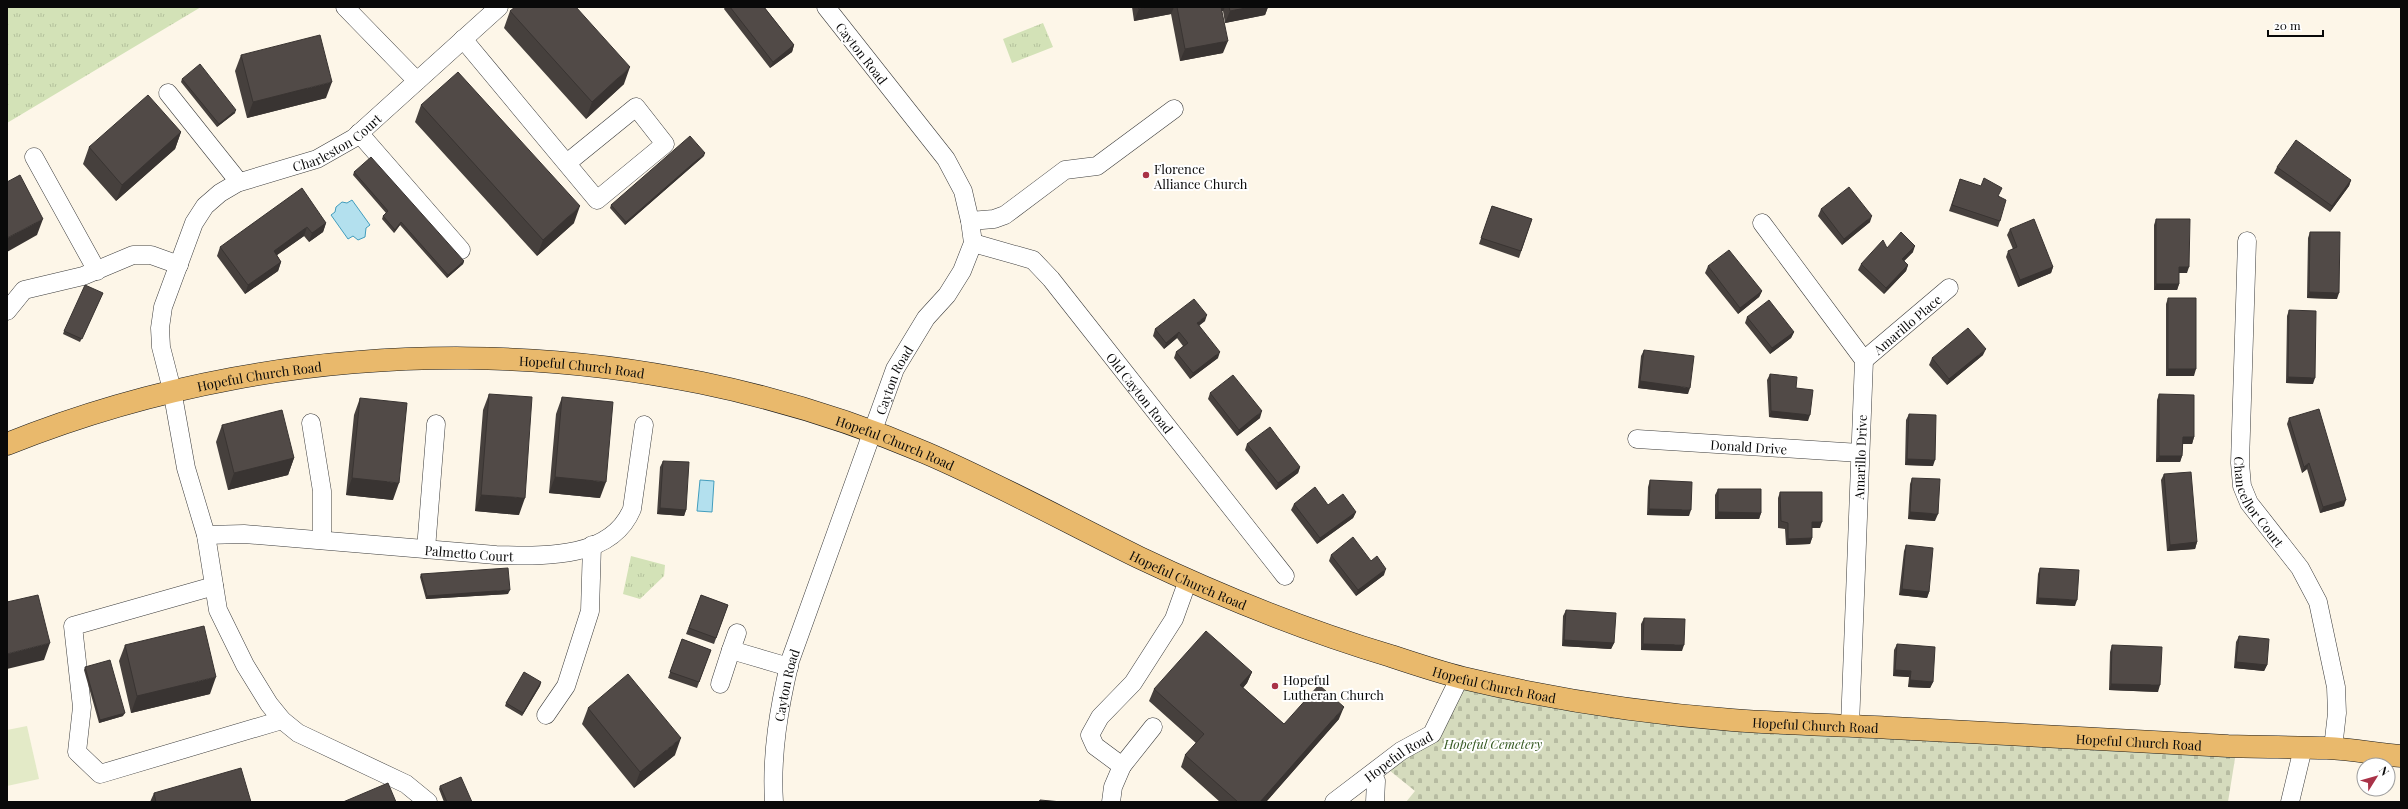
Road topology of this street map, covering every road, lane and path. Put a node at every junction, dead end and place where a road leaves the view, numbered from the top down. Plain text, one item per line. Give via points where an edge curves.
1 (345, 7) edge
2 (499, 7) edge
3 (826, 7) edge
4 (463, 39) junction
5 (417, 81) junction
6 (168, 93) dead end
7 (1174, 109) dead end
8 (359, 134) junction
9 (34, 157) dead end
10 (567, 163) junction
11 (239, 182) junction
12 (970, 221) junction
13 (1762, 223) dead end
14 (2247, 241) dead end
15 (973, 243) junction
16 (461, 250) dead end
17 (179, 265) junction
18 (96, 271) junction
19 (1948, 288) dead end
20 (7, 311) edge
21 (1864, 360) junction
22 (172, 390) junction
23 (311, 423) dead end
24 (436, 424) dead end
25 (644, 425) dead end
26 (872, 432) junction
27 (1637, 439) dead end
28 (7, 444) edge
29 (1860, 453) junction
30 (206, 535) junction
31 (322, 540) junction
32 (592, 545) junction
33 (426, 549) junction
34 (1285, 576) dead end
35 (1188, 580) junction
36 (214, 586) junction
37 (789, 667) junction
38 (1460, 678) junction
39 (720, 684) dead end
40 (546, 715) dead end
41 (282, 720) junction
42 (1153, 726) dead end
43 (1850, 726) junction
44 (2303, 748) junction
45 (2334, 748) junction
46 (2401, 756) edge
47 (1122, 766) junction
48 (1372, 774) junction
49 (428, 802) edge
50 (774, 802) edge
51 (1111, 802) edge
52 (1334, 802) edge
53 (1375, 802) edge
54 (2290, 802) edge

1 - 5 street
2 - 4 street, Charleston Court
3 - 12 street, Cayton Road via 946,159 963,191
4 - 5 street, Charleston Court
4 - 10 street
5 - 8 street, Charleston Court
6 - 11 street
7 - 12 street via 1097,166 1065,170 1005,215 994,219
8 - 11 street, Charleston Court via 317,159
8 - 16 street
9 - 18 street
10 - 10 street via 597,200 665,144 636,107
11 - 17 street, Charleston Court via 220,192 205,206 194,222
12 - 15 street, Cayton Road
13 - 21 street
14 - 45 street, Chancellor Court via 2240,463 2242,486 2249,503 2300,568 2318,602 2336,687
15 - 26 street, Cayton Road via 962,271 947,295 926,318 895,369
15 - 34 street, Old Cayton Road via 1033,260 1051,279
17 - 18 street via 151,255 133,255
17 - 22 street, Charleston Court via 164,307 160,328
18 - 20 street via 24,290
19 - 21 street, Amarillo Place
21 - 29 street, Amarillo Drive
22 - 26 main road, Hopeful Church Road via 257,373 340,362 446,357 530,360 614,368 697,382 779,402
22 - 28 main road, Hopeful Church Road via 113,406
22 - 30 street via 186,468
23 - 31 street via 322,492
24 - 33 street
25 - 32 street, Palmetto Court via 629,516 617,532
26 - 35 main road, Hopeful Church Road via 969,472
26 - 37 street, Cayton Road
27 - 29 street, Donald Drive
29 - 43 street, Amarillo Drive
30 - 31 street, Palmetto Court via 244,534
30 - 36 street
31 - 33 street, Palmetto Court
32 - 33 street, Palmetto Court via 579,550 535,556
32 - 40 street via 590,611 566,686
35 - 38 main road, Hopeful Church Road via 1296,625
35 - 47 street via 1174,619 1133,684 1100,717 1090,736 1095,746
36 - 41 street via 218,610 244,665
36 - 41 street via 73,626 82,707 77,752 100,774
37 - 39 street via 734,641
37 - 50 street, Cayton Road via 775,740
38 - 43 main road, Hopeful Church Road via 1574,700 1678,715
38 - 48 street, Hopeful Road via 1432,734 1401,751
41 - 49 street via 315,742 406,784
42 - 47 street
43 - 44 main road, Hopeful Church Road
44 - 45 main road, Hopeful Church Road
44 - 54 street
45 - 46 main road, Hopeful Church Road
47 - 51 street via 1113,787
48 - 52 street, Hopeful Road
48 - 53 street via 1376,782

